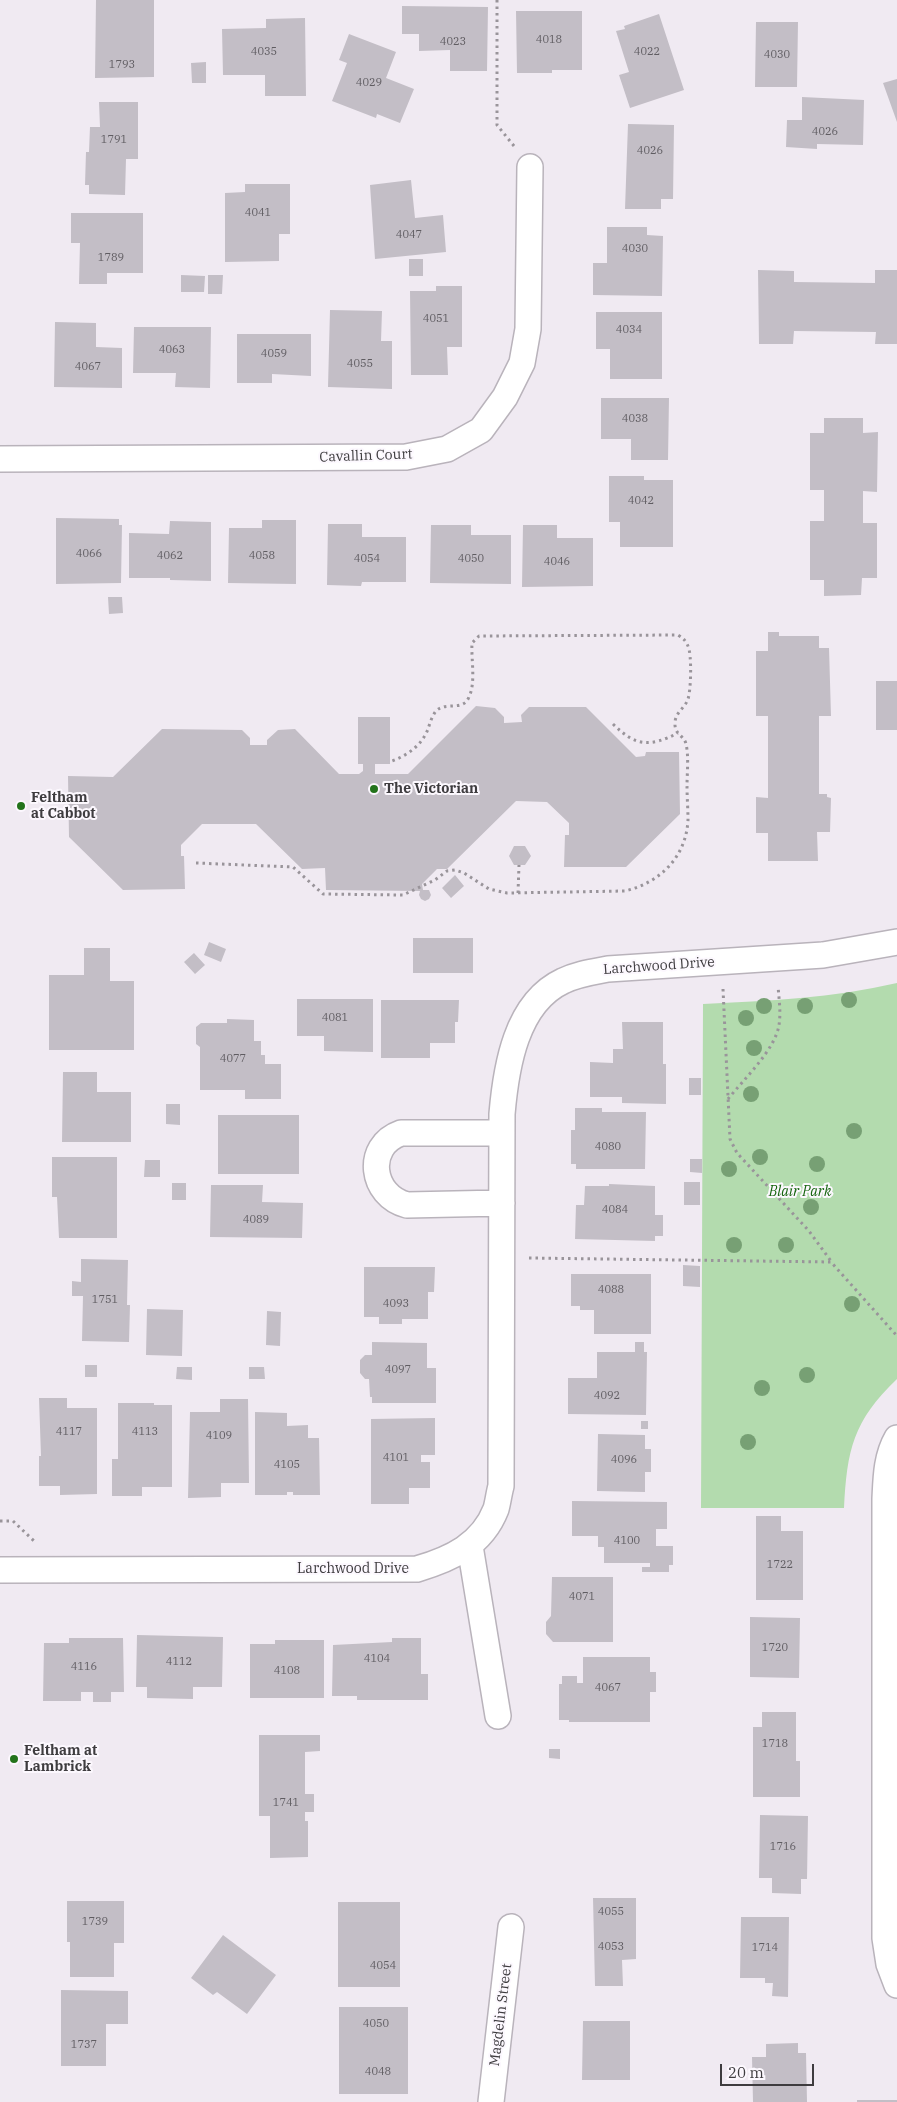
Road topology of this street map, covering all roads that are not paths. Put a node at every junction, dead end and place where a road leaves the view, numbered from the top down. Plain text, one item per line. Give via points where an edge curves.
1 (530, 167) road end
2 (0, 458) edge
3 (897, 942) edge
4 (502, 1133) junction
5 (502, 1203) junction
6 (897, 1438) edge
7 (470, 1546) junction
8 (0, 1570) edge
9 (498, 1716) dead end
10 (511, 1927) dead end
11 (897, 1985) edge
12 (491, 2102) edge

1 - 2 street, Cavallin Court via 528,329 522,363 505,397 481,430 447,449 406,457
3 - 4 street, Larchwood Drive via 823,955 614,968 578,975 551,988 534,1004 512,1051 504,1093
4 - 5 street, Larchwood Drive
4 - 5 street via 401,1132 387,1140 379,1152 376,1167 386,1193 407,1205
5 - 7 street, Larchwood Drive via 501,1486 496,1510
6 - 11 street via 887,1466 885,1500 885,1938 889,1964
7 - 8 street, Larchwood Drive via 446,1560 417,1569
7 - 9 street
10 - 12 street, Magdelin Street

